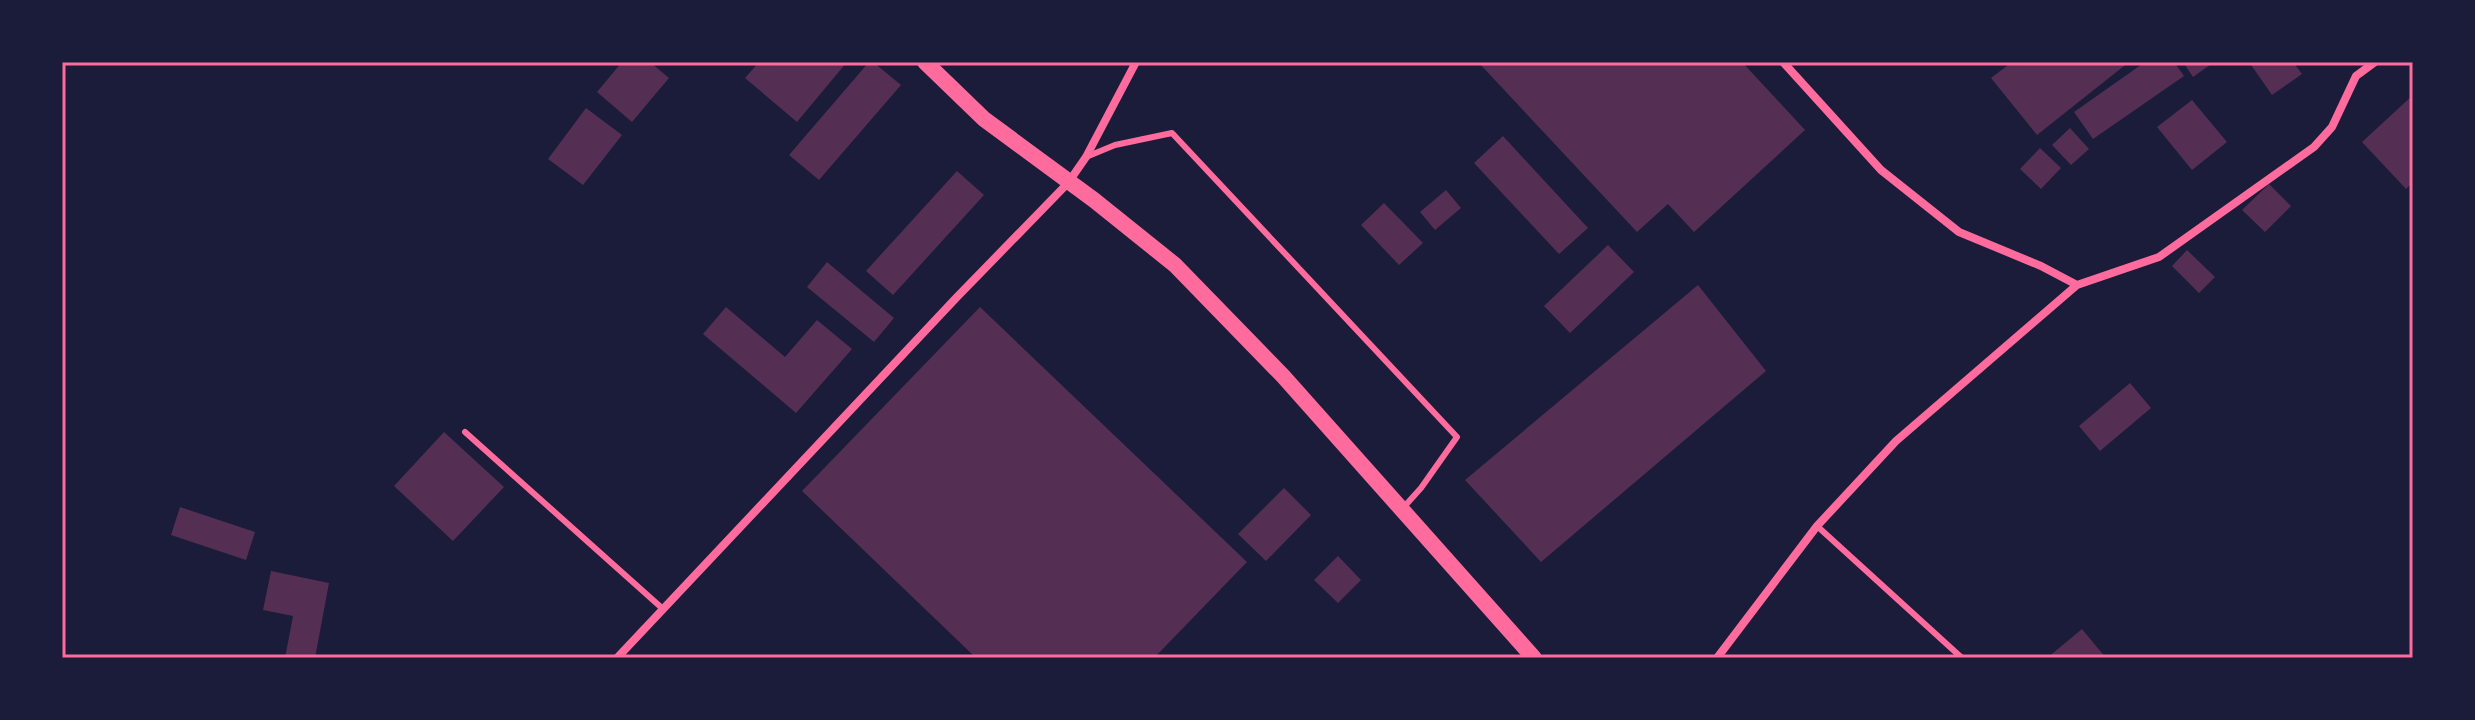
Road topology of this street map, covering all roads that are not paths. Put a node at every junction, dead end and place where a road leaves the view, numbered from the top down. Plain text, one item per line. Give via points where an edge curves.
1 (925, 62) edge
2 (1136, 62) edge
3 (1783, 62) edge
4 (2375, 62) edge
5 (1086, 157) junction
6 (1068, 183) junction
7 (2077, 285) junction
8 (465, 432) dead end
9 (1401, 511) junction
10 (1817, 526) junction
11 (663, 609) junction
12 (617, 658) edge
13 (1534, 658) edge
14 (1717, 658) edge
15 (1962, 658) edge

1 - 6 main road via 984,119
2 - 5 street
3 - 7 street via 1881,170 1959,232
4 - 7 street via 2356,76 2332,127 2314,147 2159,257
5 - 6 street
5 - 9 lane via 1172,133 1457,437
6 - 9 main road via 1175,265 1283,376
6 - 11 street
7 - 10 street via 1896,441
8 - 11 lane
9 - 13 main road
10 - 14 street
10 - 15 lane
11 - 12 street

